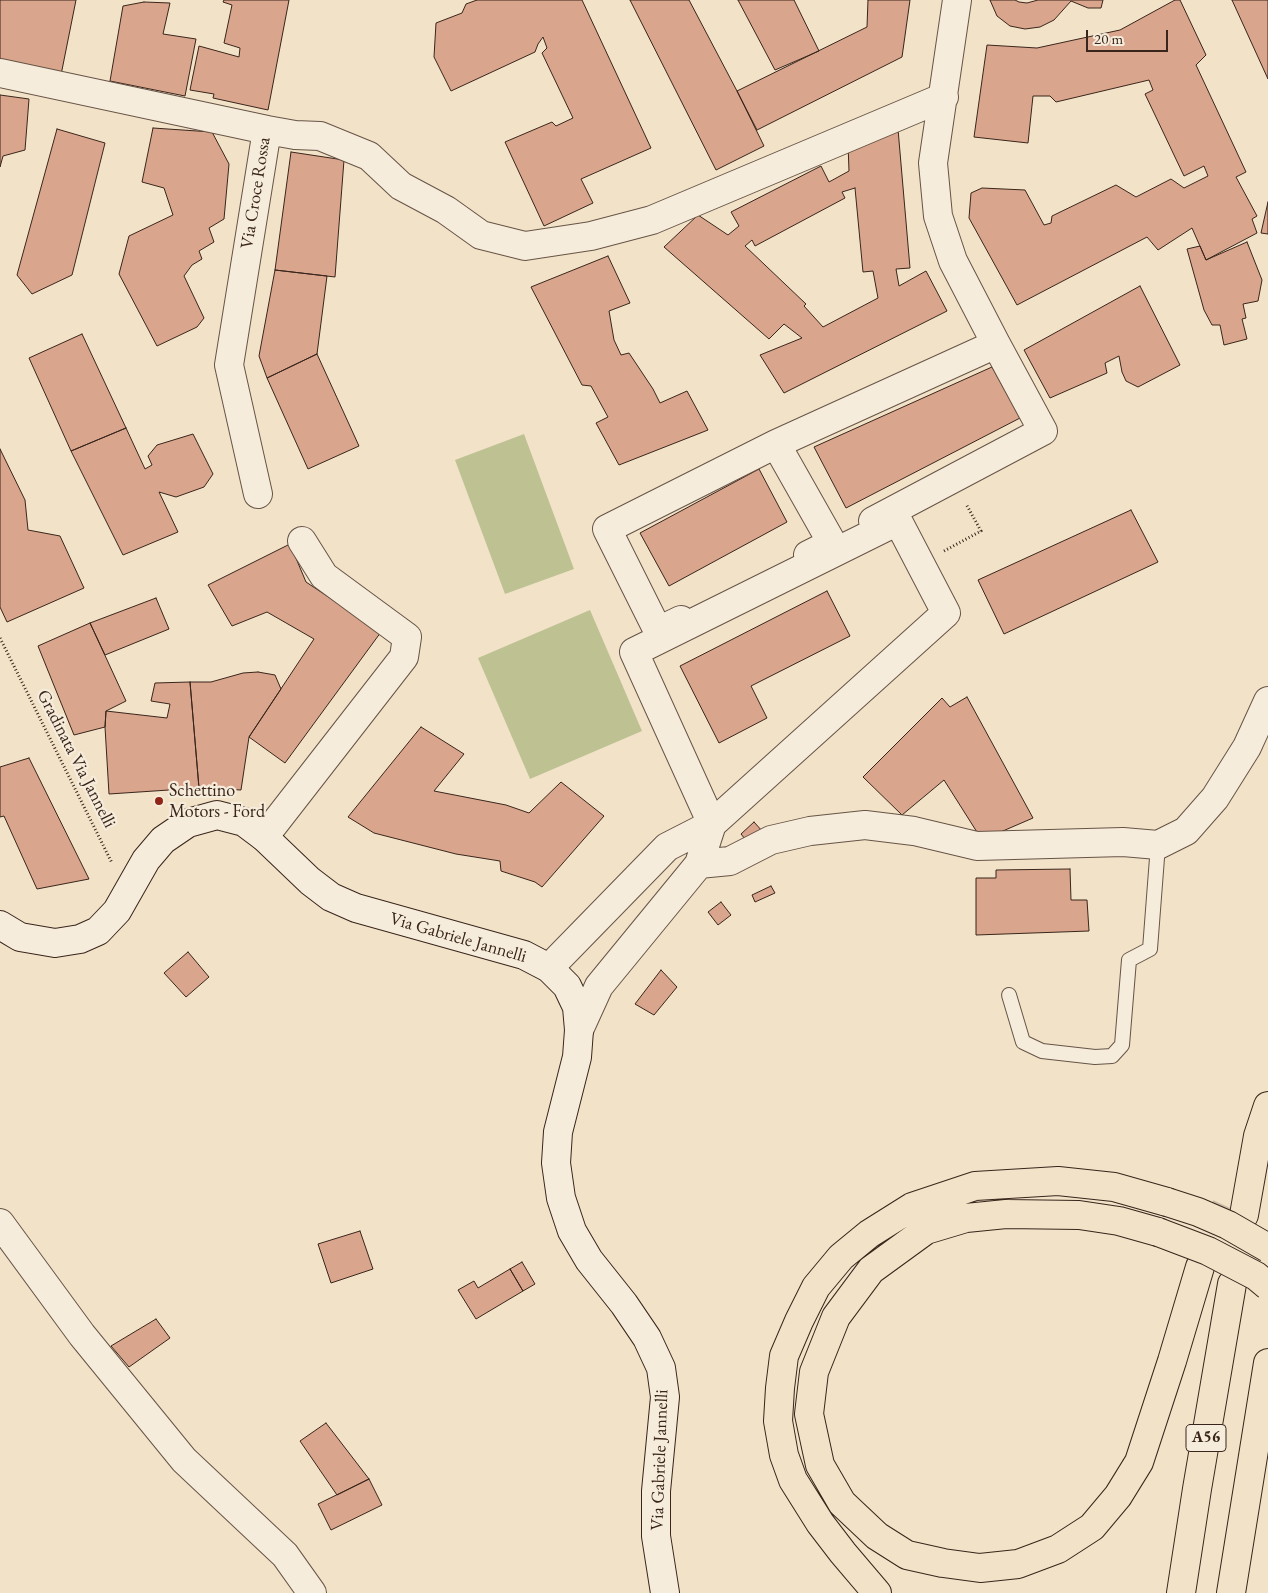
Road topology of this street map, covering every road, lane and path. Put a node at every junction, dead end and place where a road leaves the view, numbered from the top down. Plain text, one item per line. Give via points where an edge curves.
1 (957, 0) edge
2 (0, 73) edge
3 (944, 97) junction
4 (267, 130) junction
5 (996, 344) junction
6 (776, 444) junction
7 (953, 479) junction
8 (258, 494) dead end
9 (302, 540) dead end
10 (832, 543) junction
11 (921, 562) junction
12 (0, 638) edge
13 (1268, 701) edge
14 (712, 824) junction
15 (264, 837) junction
16 (1158, 845) junction
17 (699, 864) junction
18 (127, 892) junction
19 (0, 925) edge
20 (548, 968) junction
21 (1009, 995) dead end
22 (579, 1030) junction
23 (1268, 1106) edge
24 (1235, 1211) tunnel mouth
25 (1, 1227) edge
26 (1268, 1248) edge
27 (1200, 1267) tunnel mouth
28 (1232, 1284) dead end
29 (1268, 1286) edge
30 (1268, 1363) edge
31 (312, 1593) edge
32 (665, 1593) edge
33 (877, 1593) edge
34 (1181, 1593) edge
35 (1231, 1593) edge

1 - 3 street
2 - 4 street, Via Croce Rossa
3 - 4 street via 652,220 591,236 525,246 481,235 446,210 401,186 369,156 320,136
3 - 5 street via 933,163 938,216 953,261
4 - 8 street, Via Croce Rossa via 229,365
5 - 6 street
5 - 7 street via 1043,431
6 - 10 street
6 - 10 street via 607,529 658,632
7 - 10 street
7 - 11 path via 981,531
9 - 15 street via 324,576 407,637 404,657
11 - 14 street via 946,613
11 - 14 street via 898,520 634,652
12 - 18 path, Gradinata Via Jannelli
13 - 16 street via 1247,747 1215,798 1186,831
14 - 17 street
14 - 20 street via 667,847
15 - 18 street, Via Gabriele Jannelli via 244,822 217,815 188,823 163,840 146,860
15 - 20 street, Via Gabriele Jannelli via 310,881 339,901 524,955
16 - 17 street via 1123,842 977,846 914,831 865,825 810,831 771,840 730,861
16 - 21 lane via 1150,949 1129,960 1122,1045 1112,1056 1042,1051 1023,1042
17 - 22 street via 598,986
18 - 19 street, Via Gabriele Jannelli via 117,911 98,931 80,939 55,943 20,937
20 - 22 street, Via Gabriele Jannelli via 567,986 577,1007
22 - 32 street, Via Gabriele Jannelli via 577,1057 558,1132 556,1163 561,1198 572,1231 589,1260 647,1338 661,1368 665,1397 656,1492 656,1536
23 - 24 highway
25 - 31 street via 82,1335 184,1460 285,1556
26 - 33 highway, bridge via 1228,1225 1167,1202 1114,1187 1058,1181 975,1186 912,1207 869,1234 841,1258 816,1287 784,1356 778,1421 784,1455 793,1480 820,1523
27 - 29 highway, bridge via 1138,1462 1118,1496 1092,1527 1058,1549 1018,1564 980,1568 907,1555 877,1536 842,1503 820,1466 810,1414 814,1372 836,1317 871,1270 926,1230 966,1218 1006,1214 1080,1215 1119,1221 1208,1251 1256,1276
28 - 34 highway, A56
30 - 35 highway

